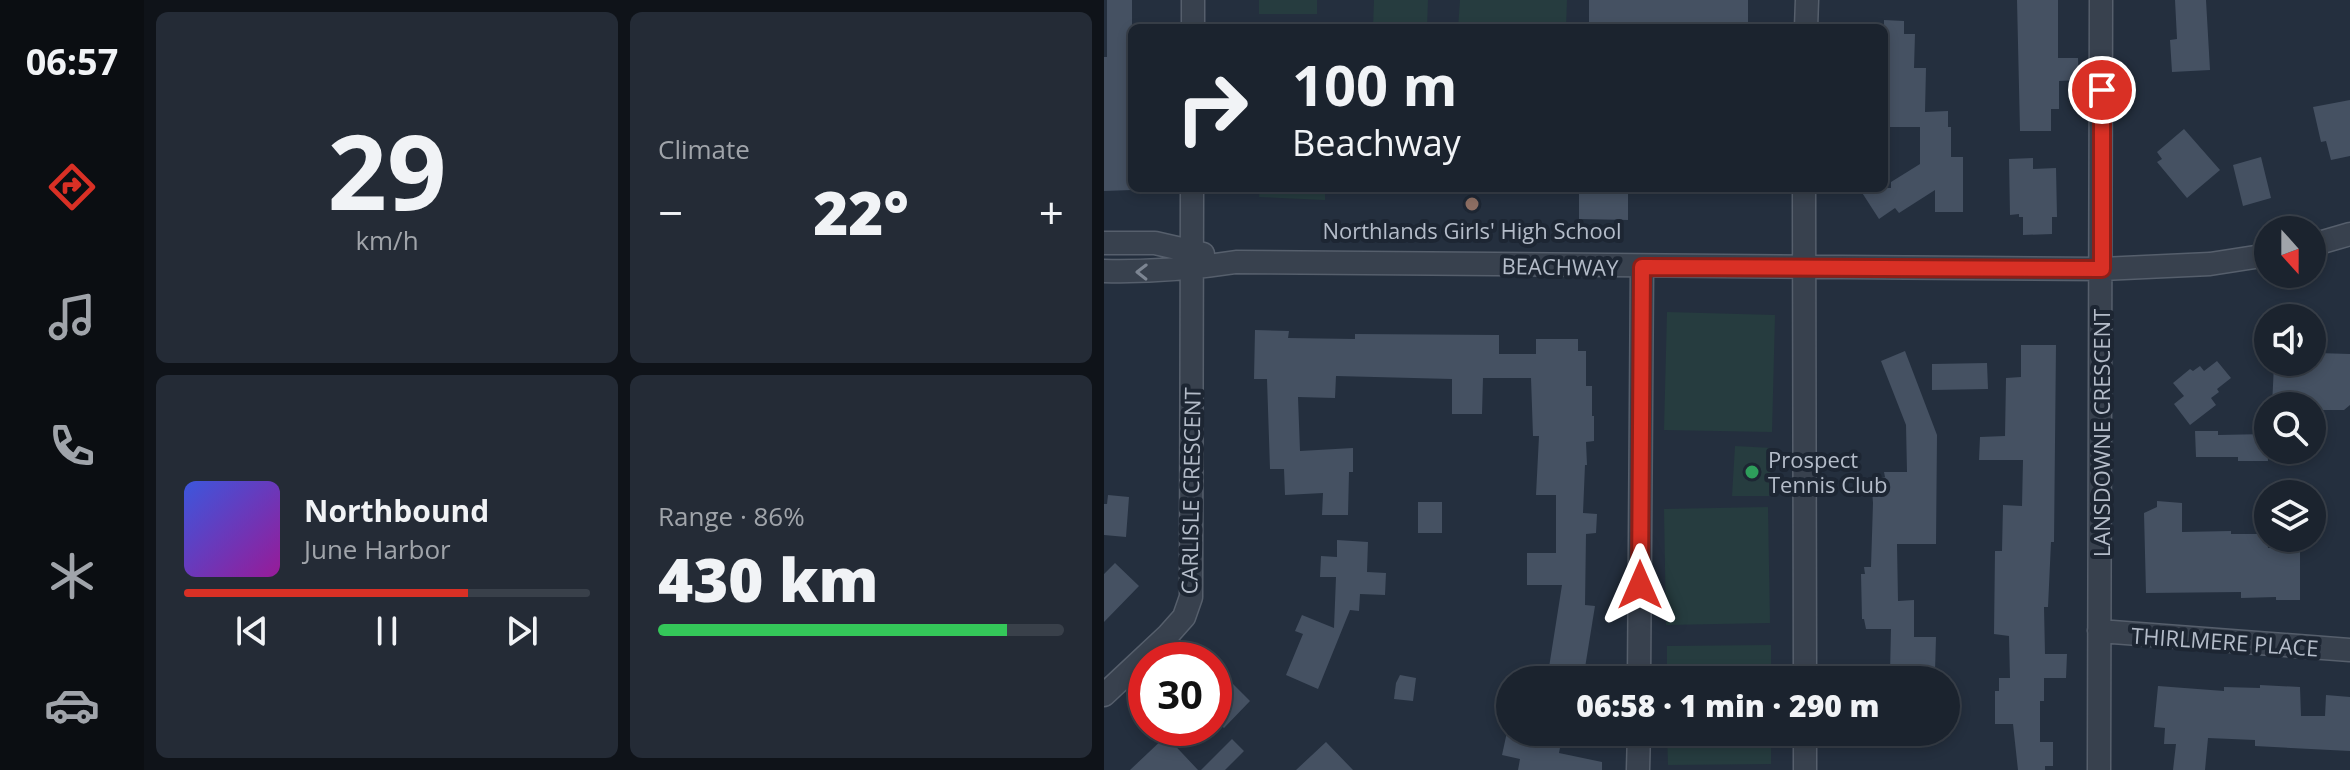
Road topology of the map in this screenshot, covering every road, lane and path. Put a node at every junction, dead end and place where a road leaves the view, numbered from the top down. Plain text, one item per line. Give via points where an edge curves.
1 (1193, 0) edge
2 (1807, 0) edge
3 (2101, 0) edge
4 (1193, 24) edge
5 (1806, 24) edge
6 (1192, 192) edge
7 (1804, 192) edge
8 (2350, 234) edge
9 (2326, 241) edge
10 (1104, 243) edge
11 (2254, 257) edge
12 (1191, 260) junction
13 (1642, 267) junction
14 (1803, 267) junction
15 (2102, 269) junction
16 (1104, 271) edge
17 (2099, 631) junction
18 (2350, 650) edge
19 (1639, 666) edge
20 (1805, 666) edge
21 (1104, 695) edge
22 (1639, 746) edge
23 (1805, 746) edge
24 (1638, 770) edge
25 (1805, 770) edge
26 (2099, 770) edge

1 - 4 street
2 - 5 street
3 - 15 street, LANSDOWNE CRESCENT
6 - 12 street, CARLISLE CRESCENT
7 - 14 street
8 - 9 street
10 - 12 street, BEACHWAY via 1155,243
11 - 15 street, BEACHWAY
12 - 13 street, BEACHWAY
12 -> 16 street, BEACHWAY via 1154,272
12 - 21 street, CARLISLE CRESCENT via 1191,597 1184,617
13 - 14 street, BEACHWAY
13 - 19 street
14 - 15 street, BEACHWAY
14 - 20 street
15 - 17 street, LANSDOWNE CRESCENT
17 - 18 street, THIRLMERE PLACE
17 - 26 street, LANSDOWNE CRESCENT
22 - 24 street
23 - 25 street

